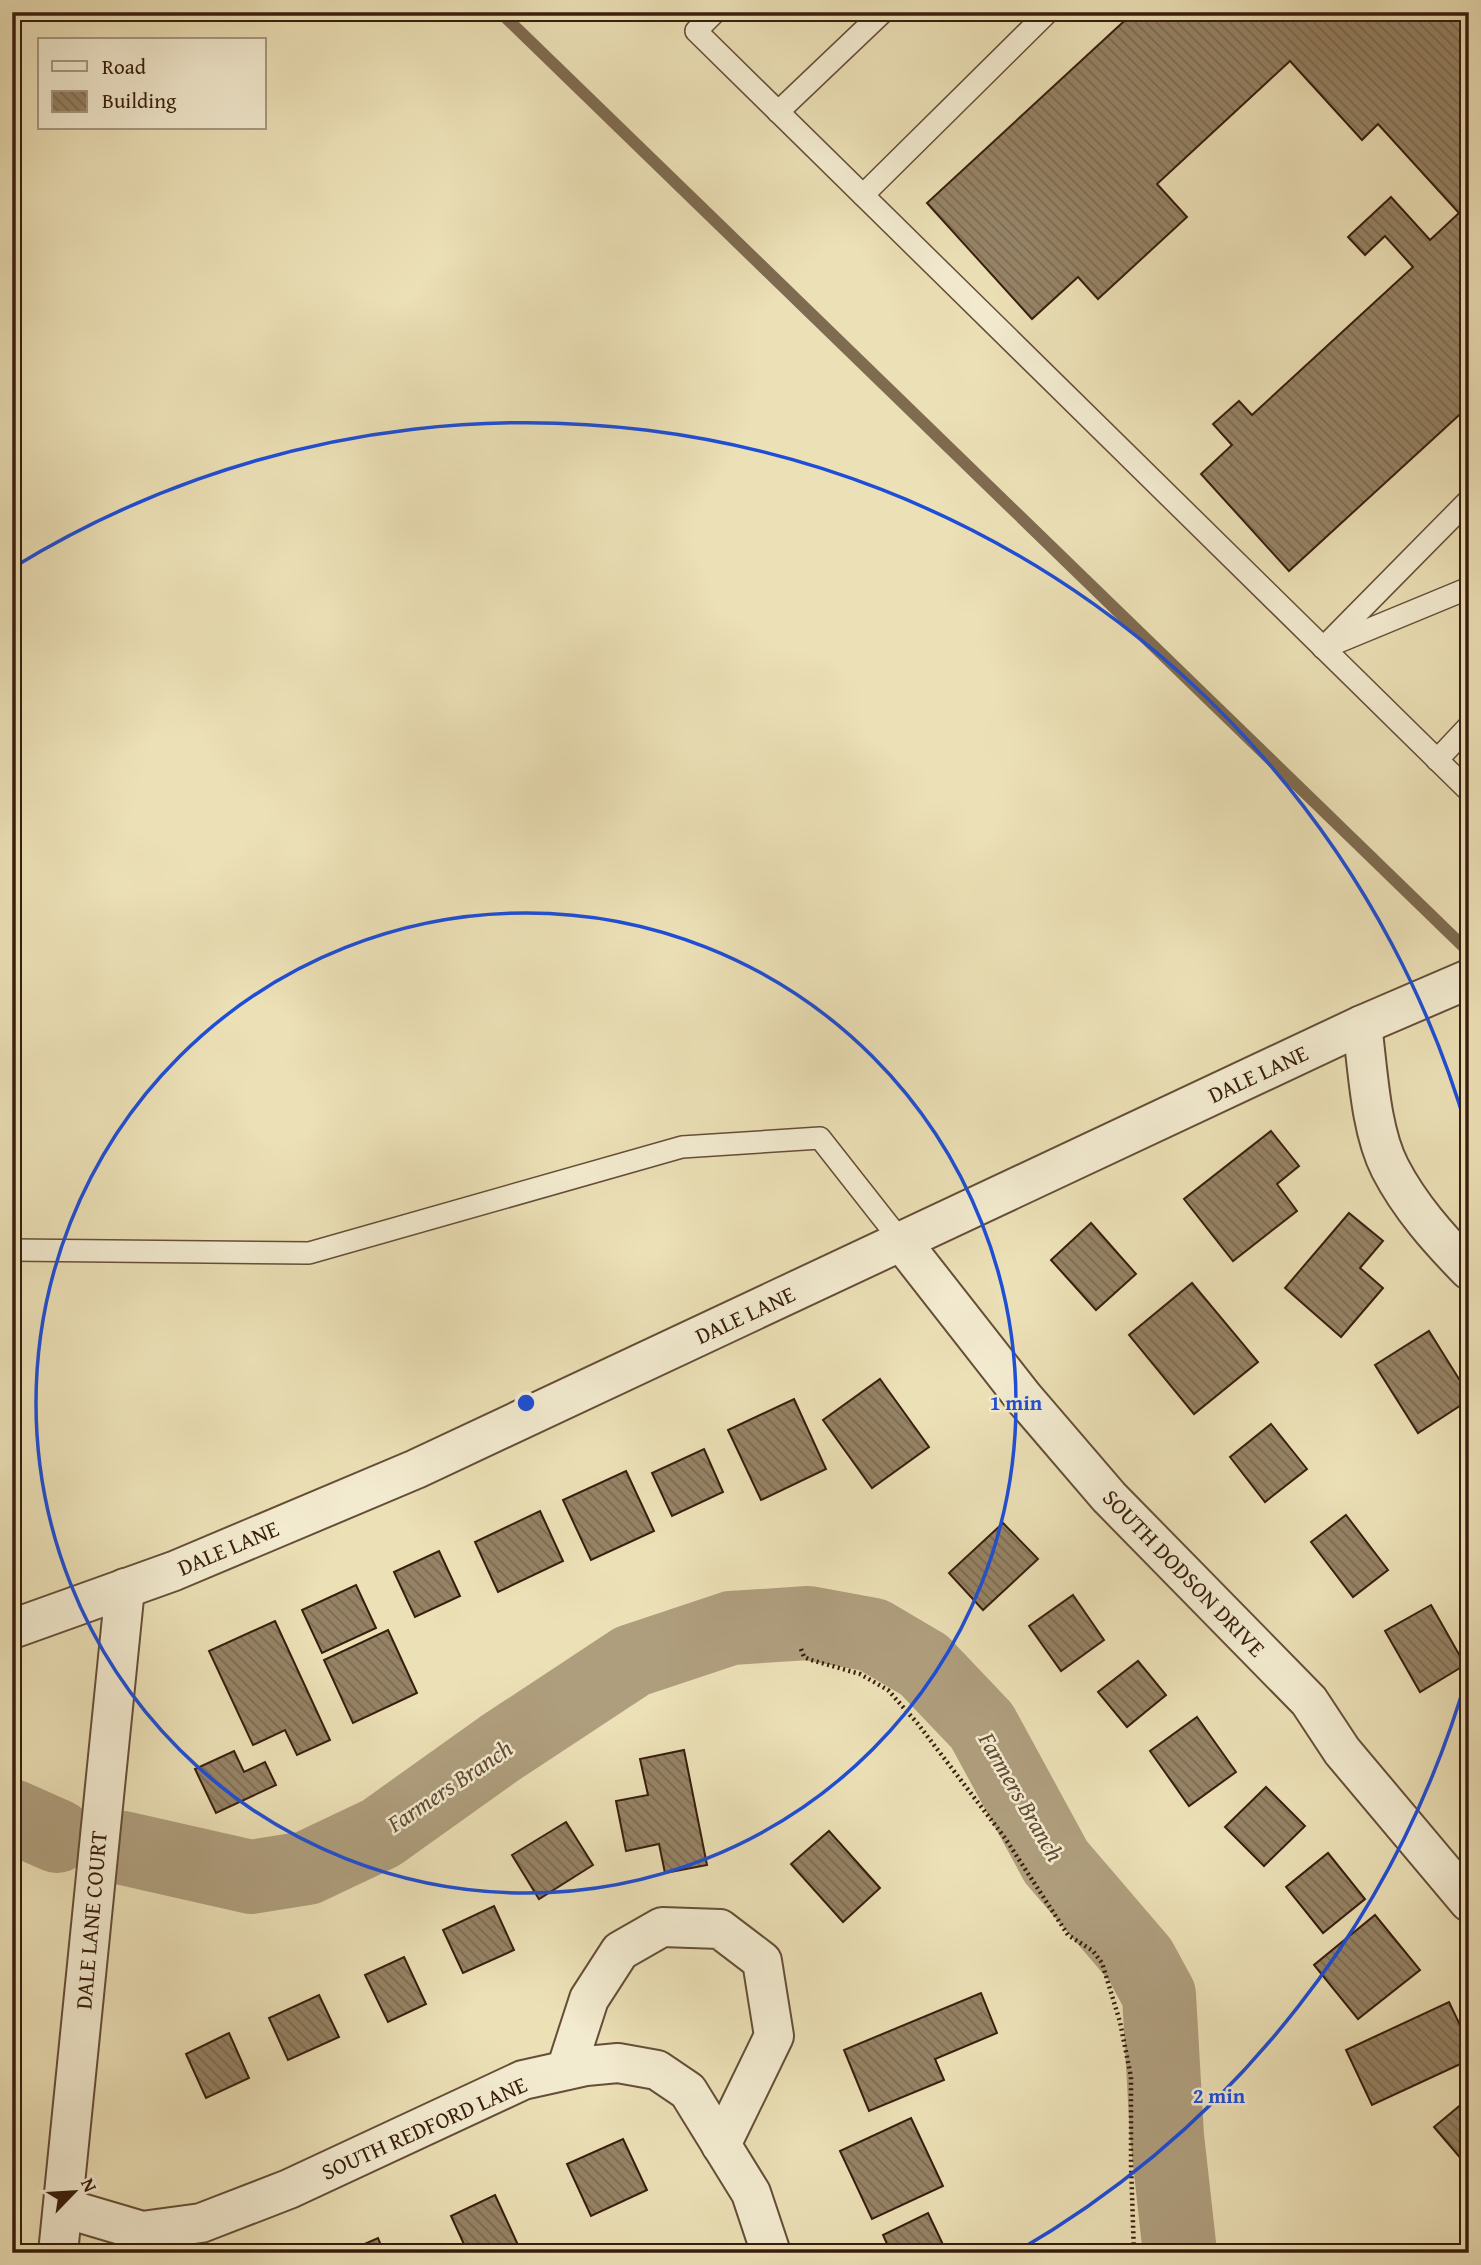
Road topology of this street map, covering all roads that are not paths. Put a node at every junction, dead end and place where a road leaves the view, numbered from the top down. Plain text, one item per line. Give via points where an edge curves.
1 (715, 12) edge
2 (883, 12) edge
3 (1048, 12) edge
4 (778, 112) junction
5 (863, 195) junction
6 (1469, 500) edge
7 (1469, 588) edge
8 (1323, 648) junction
9 (1469, 726) edge
10 (1437, 760) junction
11 (1469, 791) edge
12 (1462, 982) edge
13 (1362, 1025) junction
14 (901, 1241) junction
15 (12, 1250) edge
16 (1469, 1270) edge
17 (125, 1588) junction
18 (12, 1629) edge
19 (1469, 1902) edge
20 (566, 2070) junction
21 (721, 2145) junction
22 (64, 2208) junction
23 (58, 2253) edge
24 (771, 2253) edge

1 - 4 lane via 696,31
2 - 4 lane
3 - 5 lane
4 - 5 lane
5 - 8 lane
6 - 8 lane
7 - 8 lane
8 - 10 lane
9 - 10 lane
10 - 11 lane
12 - 13 street, DALE LANE
13 - 14 street, DALE LANE
13 - 16 street via 1374,1118 1389,1167 1428,1227
14 - 15 lane via 820,1138 682,1147 309,1253
14 - 17 street, DALE LANE via 416,1469 174,1572
14 - 19 street, SOUTH DODSON DRIVE via 1108,1497 1308,1701 1342,1751
17 - 18 street, DALE LANE
17 - 22 street, DALE LANE COURT
20 - 21 street, SOUTH REDFORD LANE via 618,2063 657,2070 688,2091
20 - 21 street via 589,1998 620,1951 662,1927 720,1929 762,1961 774,2036
20 - 22 street, SOUTH REDFORD LANE via 523,2080 289,2189 201,2223 142,2231
21 - 24 street, SOUTH REDFORD LANE via 751,2193
22 - 23 street, DALE LANE COURT

